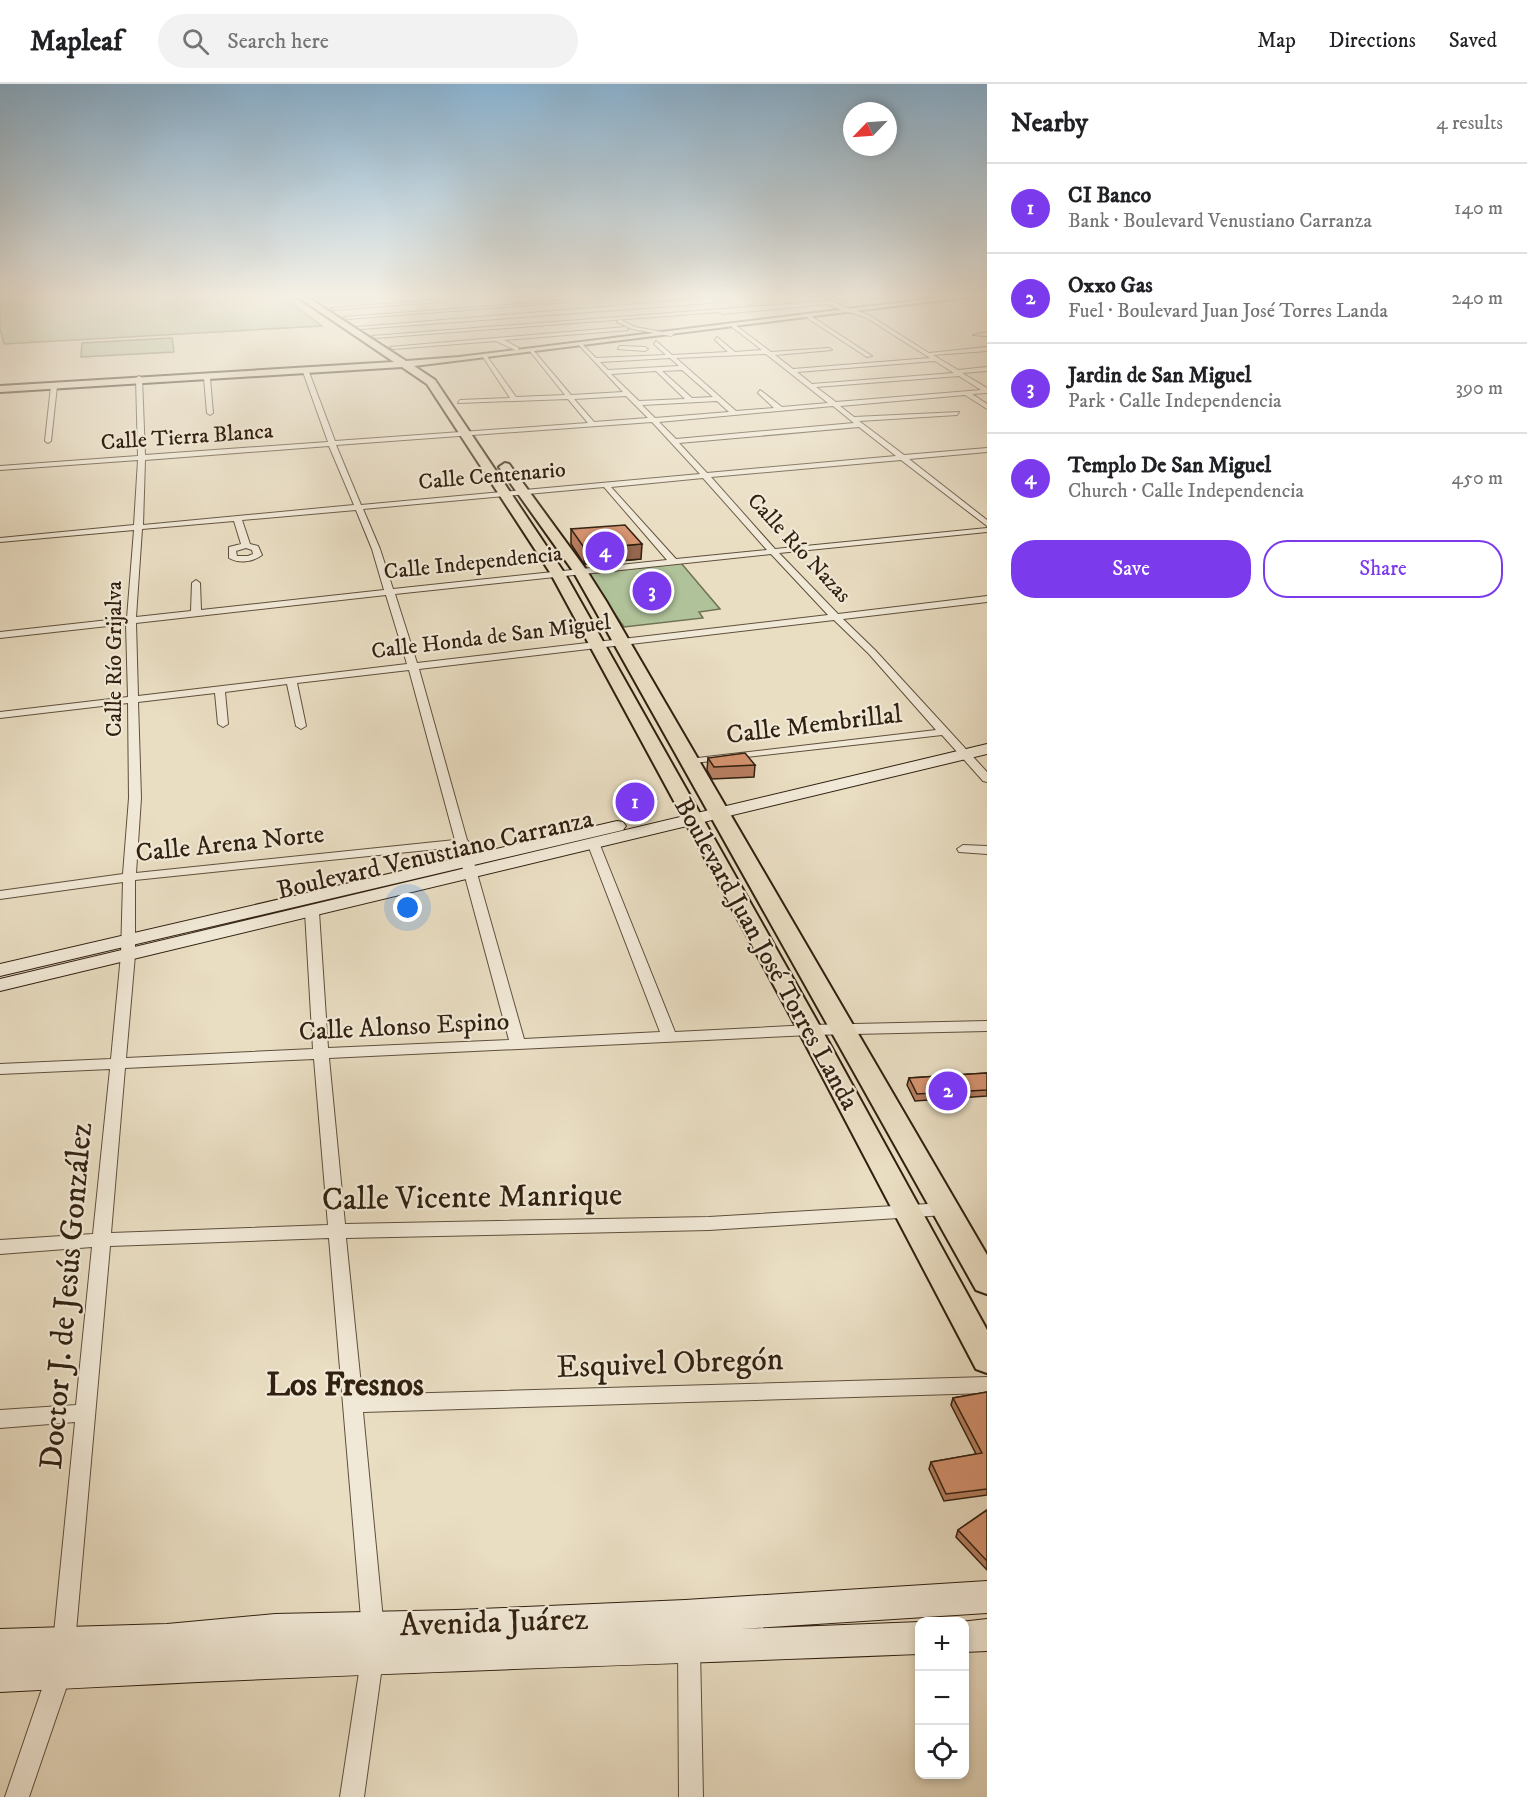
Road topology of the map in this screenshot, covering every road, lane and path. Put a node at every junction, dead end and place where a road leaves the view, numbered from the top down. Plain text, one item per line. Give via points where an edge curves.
1 (219, 375) edge
2 (257, 375) edge
3 (307, 375) edge
4 (426, 375) edge
5 (498, 375) edge
6 (551, 375) edge
7 (612, 375) edge
8 (663, 375) edge
9 (690, 375) edge
10 (795, 375) edge
11 (928, 375) edge
12 (964, 375) edge
13 (207, 378) junction
14 (139, 380) junction
15 (54, 386) junction
16 (810, 386) junction
17 (0, 387) edge
18 (987, 390) edge
19 (760, 392) dead end
20 (966, 393) junction
21 (629, 394) junction
22 (569, 397) junction
23 (458, 398) joint
24 (716, 399) junction
25 (514, 400) junction
26 (690, 400) junction
27 (639, 404) junction
28 (834, 405) junction
29 (987, 407) edge
30 (780, 409) junction
31 (210, 413) dead end
32 (734, 413) junction
33 (957, 413) dead end
34 (851, 419) junction
35 (655, 420) junction
36 (593, 425) junction
37 (858, 425) junction
38 (481, 433) junction
39 (465, 434) junction
40 (48, 441) dead end
41 (674, 441) junction
42 (332, 444) junction
43 (987, 450) edge
44 (140, 458) junction
45 (901, 458) junction
46 (0, 468) edge
47 (704, 474) junction
48 (605, 484) junction
49 (523, 491) junction
50 (505, 493) junction
51 (358, 507) junction
52 (237, 518) junction
53 (987, 524) edge
54 (138, 528) junction
55 (987, 530) edge
56 (0, 540) edge
57 (246, 546) dead end
58 (773, 551) junction
59 (673, 561) junction
60 (580, 571) junction
61 (558, 574) junction
62 (196, 583) dead end
63 (390, 591) junction
64 (987, 599) edge
65 (196, 614) junction
66 (836, 617) junction
67 (131, 621) junction
68 (0, 635) edge
69 (621, 642) junction
70 (596, 644) junction
71 (414, 666) junction
72 (291, 681) junction
73 (220, 689) junction
74 (132, 699) junction
75 (0, 715) edge
76 (224, 724) dead end
77 (301, 726) dead end
78 (944, 732) junction
79 (987, 737) edge
80 (987, 749) edge
81 (959, 750) junction
82 (689, 762) junction
83 (987, 779) edge
84 (716, 809) junction
85 (689, 815) junction
86 (594, 845) junction
87 (963, 849) dead end
88 (987, 850) edge
89 (468, 859) junction
90 (129, 877) junction
91 (0, 895) edge
92 (312, 912) junction
93 (128, 947) junction
94 (0, 970) edge
95 (0, 985) edge
96 (987, 1026) edge
97 (842, 1029) junction
98 (810, 1030) junction
99 (670, 1038) junction
100 (518, 1045) junction
101 (321, 1055) junction
102 (119, 1064) junction
103 (0, 1069) edge
104 (945, 1209) junction
105 (907, 1213) junction
106 (338, 1230) junction
107 (103, 1238) junction
108 (0, 1247) edge
109 (987, 1282) edge
110 (987, 1360) edge
111 (987, 1385) edge
112 (354, 1404) junction
113 (85, 1413) junction
114 (0, 1419) edge
115 (987, 1597) edge
116 (987, 1635) edge
117 (969, 1636) edge
118 (915, 1638) edge
119 (373, 1642) junction
120 (0, 1645) edge
121 (689, 1648) junction
122 (62, 1656) junction
123 (0, 1675) edge
124 (17, 1797) edge
125 (352, 1797) edge
126 (691, 1797) edge

1 - 14 main road
2 - 13 main road
3 - 42 street
4 - 39 main road, Boulevard Juan José Torres Landa
5 - 25 street
6 - 22 street
7 - 21 street, Calle Río Nazas
8 - 26 street
9 - 24 street
10 - 16 street
11 - 16 street
12 - 18 street
13 - 14 main road
13 - 31 street
14 - 15 main road
14 - 17 main road
14 - 44 street, Calle Río Grijalva
15 - 17 main road
15 - 40 street
16 - 28 street
18 - 20 street, Calle Tierra Blanca
19 - 30 street
20 - 28 street, Calle Tierra Blanca
20 - 29 street
21 - 22 street
21 - 27 street, Calle Río Nazas
22 - 25 street
22 - 36 street
23 - 25 street
23 - 38 main road, Boulevard Juan José Torres Landa
24 - 26 street
24 - 32 street
26 - 27 street
27 - 35 street, Calle Río Nazas
28 - 30 street, Calle Tierra Blanca
28 - 34 street
30 - 32 street, Calle Tierra Blanca
32 - 35 street, Calle Tierra Blanca
33 - 34 street
34 - 37 street
35 - 36 street, Calle Tierra Blanca
35 - 41 street, Calle Río Nazas
36 - 38 street, Calle Tierra Blanca
37 - 41 street
37 - 45 street
38 - 39 street, Calle Tierra Blanca
38 - 49 main road, Boulevard Juan José Torres Landa
39 - 42 street, Calle Tierra Blanca
39 - 50 main road, Boulevard Juan José Torres Landa
41 - 47 street, Calle Río Nazas
42 - 44 street, Calle Tierra Blanca
42 - 51 street
43 - 45 street, Calle Centenario
44 - 46 street, Calle Tierra Blanca
44 - 54 street, Calle Río Grijalva
45 - 47 street, Calle Centenario
45 - 53 street
47 - 48 street, Calle Centenario
47 - 58 street, Calle Río Nazas
48 - 49 street, Calle Centenario
48 - 59 street
49 - 50 street, Calle Centenario
49 - 60 main road, Boulevard Juan José Torres Landa
50 - 51 street, Calle Centenario
50 - 61 main road, Boulevard Juan José Torres Landa
51 - 52 street, Calle Centenario
51 - 63 street
52 - 54 street, Calle Centenario
52 - 57 street
54 - 56 street, Calle Centenario
54 - 67 street, Calle Río Grijalva
55 - 58 street, Calle Independencia
58 - 59 street, Calle Independencia
58 - 66 street, Calle Río Nazas
59 - 60 street, Calle Independencia
60 - 61 street, Calle Independencia
60 - 69 main road, Boulevard Juan José Torres Landa
61 - 63 street, Calle Independencia
61 - 70 main road, Boulevard Juan José Torres Landa
62 - 65 street
63 - 65 street, Calle Independencia
63 - 71 street
64 - 66 street, Calle Honda de San Miguel
65 - 67 street, Calle Independencia
66 - 69 street, Calle Honda de San Miguel
66 - 78 street, Calle Río Nazas
67 - 68 street, Calle Independencia
67 - 74 street, Calle Río Grijalva
69 - 70 street, Calle Honda de San Miguel
69 - 82 main road, Boulevard Juan José Torres Landa
70 - 71 street, Calle Honda de San Miguel
70 - 85 main road, Boulevard Juan José Torres Landa
71 - 72 street, Calle Honda de San Miguel
71 - 89 street
72 - 73 street, Calle Honda de San Miguel
72 - 77 street
73 - 74 street, Calle Honda de San Miguel
73 - 76 street
74 - 75 street, Calle Honda de San Miguel
74 - 90 street, Calle Río Grijalva via 135,798
78 - 81 street, Calle Río Nazas
78 - 82 street, Calle Membrillal
79 - 81 main road, Boulevard Venustiano Carranza
80 - 81 main road, Boulevard Venustiano Carranza
81 - 83 street, Calle Río Nazas
81 - 84 main road, Boulevard Venustiano Carranza
82 - 84 main road, Boulevard Juan José Torres Landa
84 - 85 main road, Boulevard Venustiano Carranza
84 - 97 main road, Boulevard Juan José Torres Landa
85 - 86 main road, Boulevard Venustiano Carranza
85 - 89 main road, Boulevard Venustiano Carranza
85 - 98 main road, Boulevard Juan José Torres Landa
86 - 89 main road, Boulevard Venustiano Carranza
86 - 99 street
87 - 88 street
89 - 90 street, Calle Arena Norte
89 - 92 main road, Boulevard Venustiano Carranza
89 - 93 main road, Boulevard Venustiano Carranza
89 - 100 street
90 - 91 street, Calle Arena Norte
90 - 93 street, Calle Río Grijalva
92 - 93 main road, Boulevard Venustiano Carranza
92 - 101 street
93 - 94 main road, Boulevard Venustiano Carranza
93 - 95 main road, Boulevard Venustiano Carranza
93 - 102 street, Doctor J. de Jesús González
96 - 97 street, Calle Alonso Espino
97 - 98 street, Calle Alonso Espino
97 - 104 main road, Boulevard Juan José Torres Landa
98 - 99 street, Calle Alonso Espino
98 - 105 main road, Boulevard Juan José Torres Landa
99 - 100 street, Calle Alonso Espino
100 - 101 street, Calle Alonso Espino
101 - 102 street, Calle Alonso Espino
101 - 106 street
102 - 103 street, Calle Alonso Espino
102 - 107 street, Doctor J. de Jesús González
104 - 105 street, Calle Vicente Manrique
104 - 109 main road, Boulevard Juan José Torres Landa
105 - 106 street, Calle Vicente Manrique via 613,1226
105 - 110 main road, Boulevard Juan José Torres Landa
106 - 107 street, Calle Vicente Manrique
106 - 112 street
107 - 108 street, Calle Vicente Manrique
107 - 113 street, Doctor J. de Jesús González
111 - 112 street, Esquivel Obregón
112 - 119 street
113 - 114 street
113 - 122 street, Doctor J. de Jesús González
115 - 119 main road, Avenida Juárez via 456,1626
116 - 117 main road
118 - 121 main road, Avenida Juárez
119 - 121 main road, Avenida Juárez
119 - 122 main road, Avenida Juárez via 276,1659
119 - 125 street
120 - 122 main road, Avenida Juárez
121 - 126 street
122 - 123 main road, Avenida Juárez
122 - 124 street, Doctor J. de Jesús González

